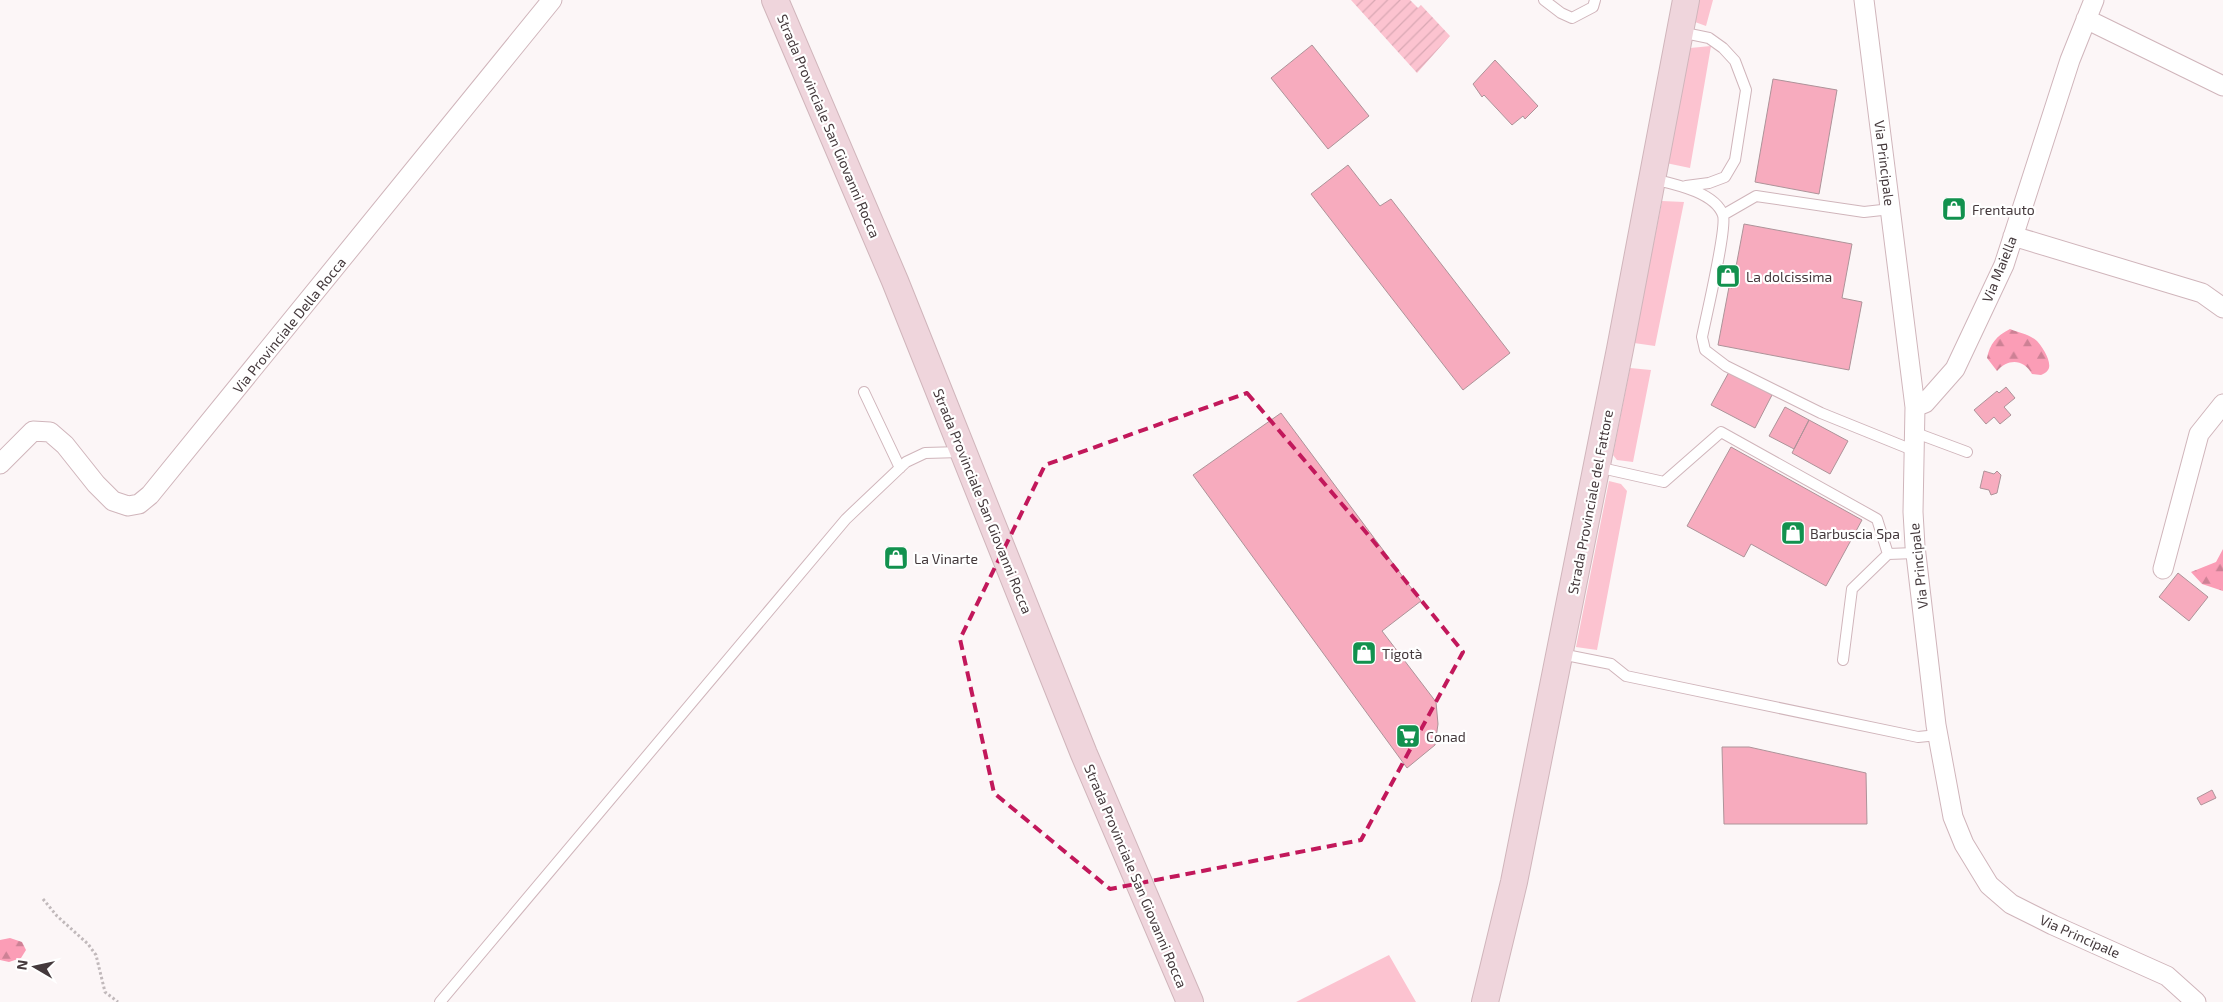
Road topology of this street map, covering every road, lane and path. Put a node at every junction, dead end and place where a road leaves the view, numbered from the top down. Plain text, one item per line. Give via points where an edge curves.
1 (552, 0) edge
2 (775, 0) edge
3 (1544, 0) edge
4 (1595, 0) edge
5 (1686, 0) edge
6 (1864, 0) edge
7 (2094, 0) edge
8 (2086, 19) junction
9 (1680, 32) junction
10 (2223, 86) edge
11 (1652, 179) junction
12 (1686, 186) junction
13 (1891, 209) junction
14 (1723, 215) junction
15 (2013, 236) junction
16 (2223, 308) edge
17 (864, 392) dead end
18 (2223, 404) edge
19 (1915, 407) junction
20 (1915, 442) junction
21 (963, 452) junction
22 (1967, 452) dead end
23 (0, 464) edge
24 (1597, 467) junction
25 (900, 468) junction
26 (1915, 553) junction
27 (1888, 554) junction
28 (2163, 569) dead end
29 (1560, 654) junction
30 (1843, 660) dead end
31 (1938, 735) junction
32 (44, 899) dead end
33 (118, 1002) edge
34 (440, 1002) edge
35 (1190, 1002) edge
36 (1485, 1002) edge
37 (2196, 1002) edge

1 - 23 street, Via Provinciale Della Rocca via 150,495 138,504 128,506 112,501 50,432 33,431
2 - 21 main road, Strada Provinciale San Giovanni Rocca via 895,281
3 - 4 lane via 1572,18 1593,7
5 - 9 main road, Strada Provinciale del Fattore
6 - 13 street, Via Principale
7 - 8 street, Via Maiella
8 - 10 street
8 - 15 street, Via Maiella
9 - 11 main road, Strada Provinciale del Fattore
9 - 12 lane via 1709,38 1723,48 1735,61 1746,90 1735,160 1725,177
11 - 12 lane
11 - 24 main road, Strada Provinciale del Fattore
12 - 14 lane via 1714,203
13 - 14 lane via 1864,212 1756,196
13 - 19 street, Via Principale
14 - 20 lane via 1702,337 1705,350 1726,366 1821,413
15 - 16 street via 2202,293
15 - 19 street, Via Maiella via 2004,265 1955,369 1925,403
17 - 25 lane
18 - 28 street via 2199,434
19 - 20 street, Via Principale
20 - 22 lane
20 - 26 street, Via Principale
21 - 25 lane via 925,453
21 - 35 main road, Strada Provinciale San Giovanni Rocca via 1084,754
24 - 27 lane via 1664,482 1721,432 1876,519
24 - 29 main road, Strada Provinciale del Fattore
25 - 34 lane via 846,519
26 - 27 lane
26 - 31 street, Via Principale
27 - 30 lane via 1852,589
29 - 31 lane via 1611,664 1626,676 1918,737
29 - 36 main road, Strada Provinciale del Fattore via 1514,882
31 - 37 street, Via Principale via 1953,817 1964,844 1989,885 2012,904 2053,925 2167,976
32 - 33 path via 96,955 105,992

